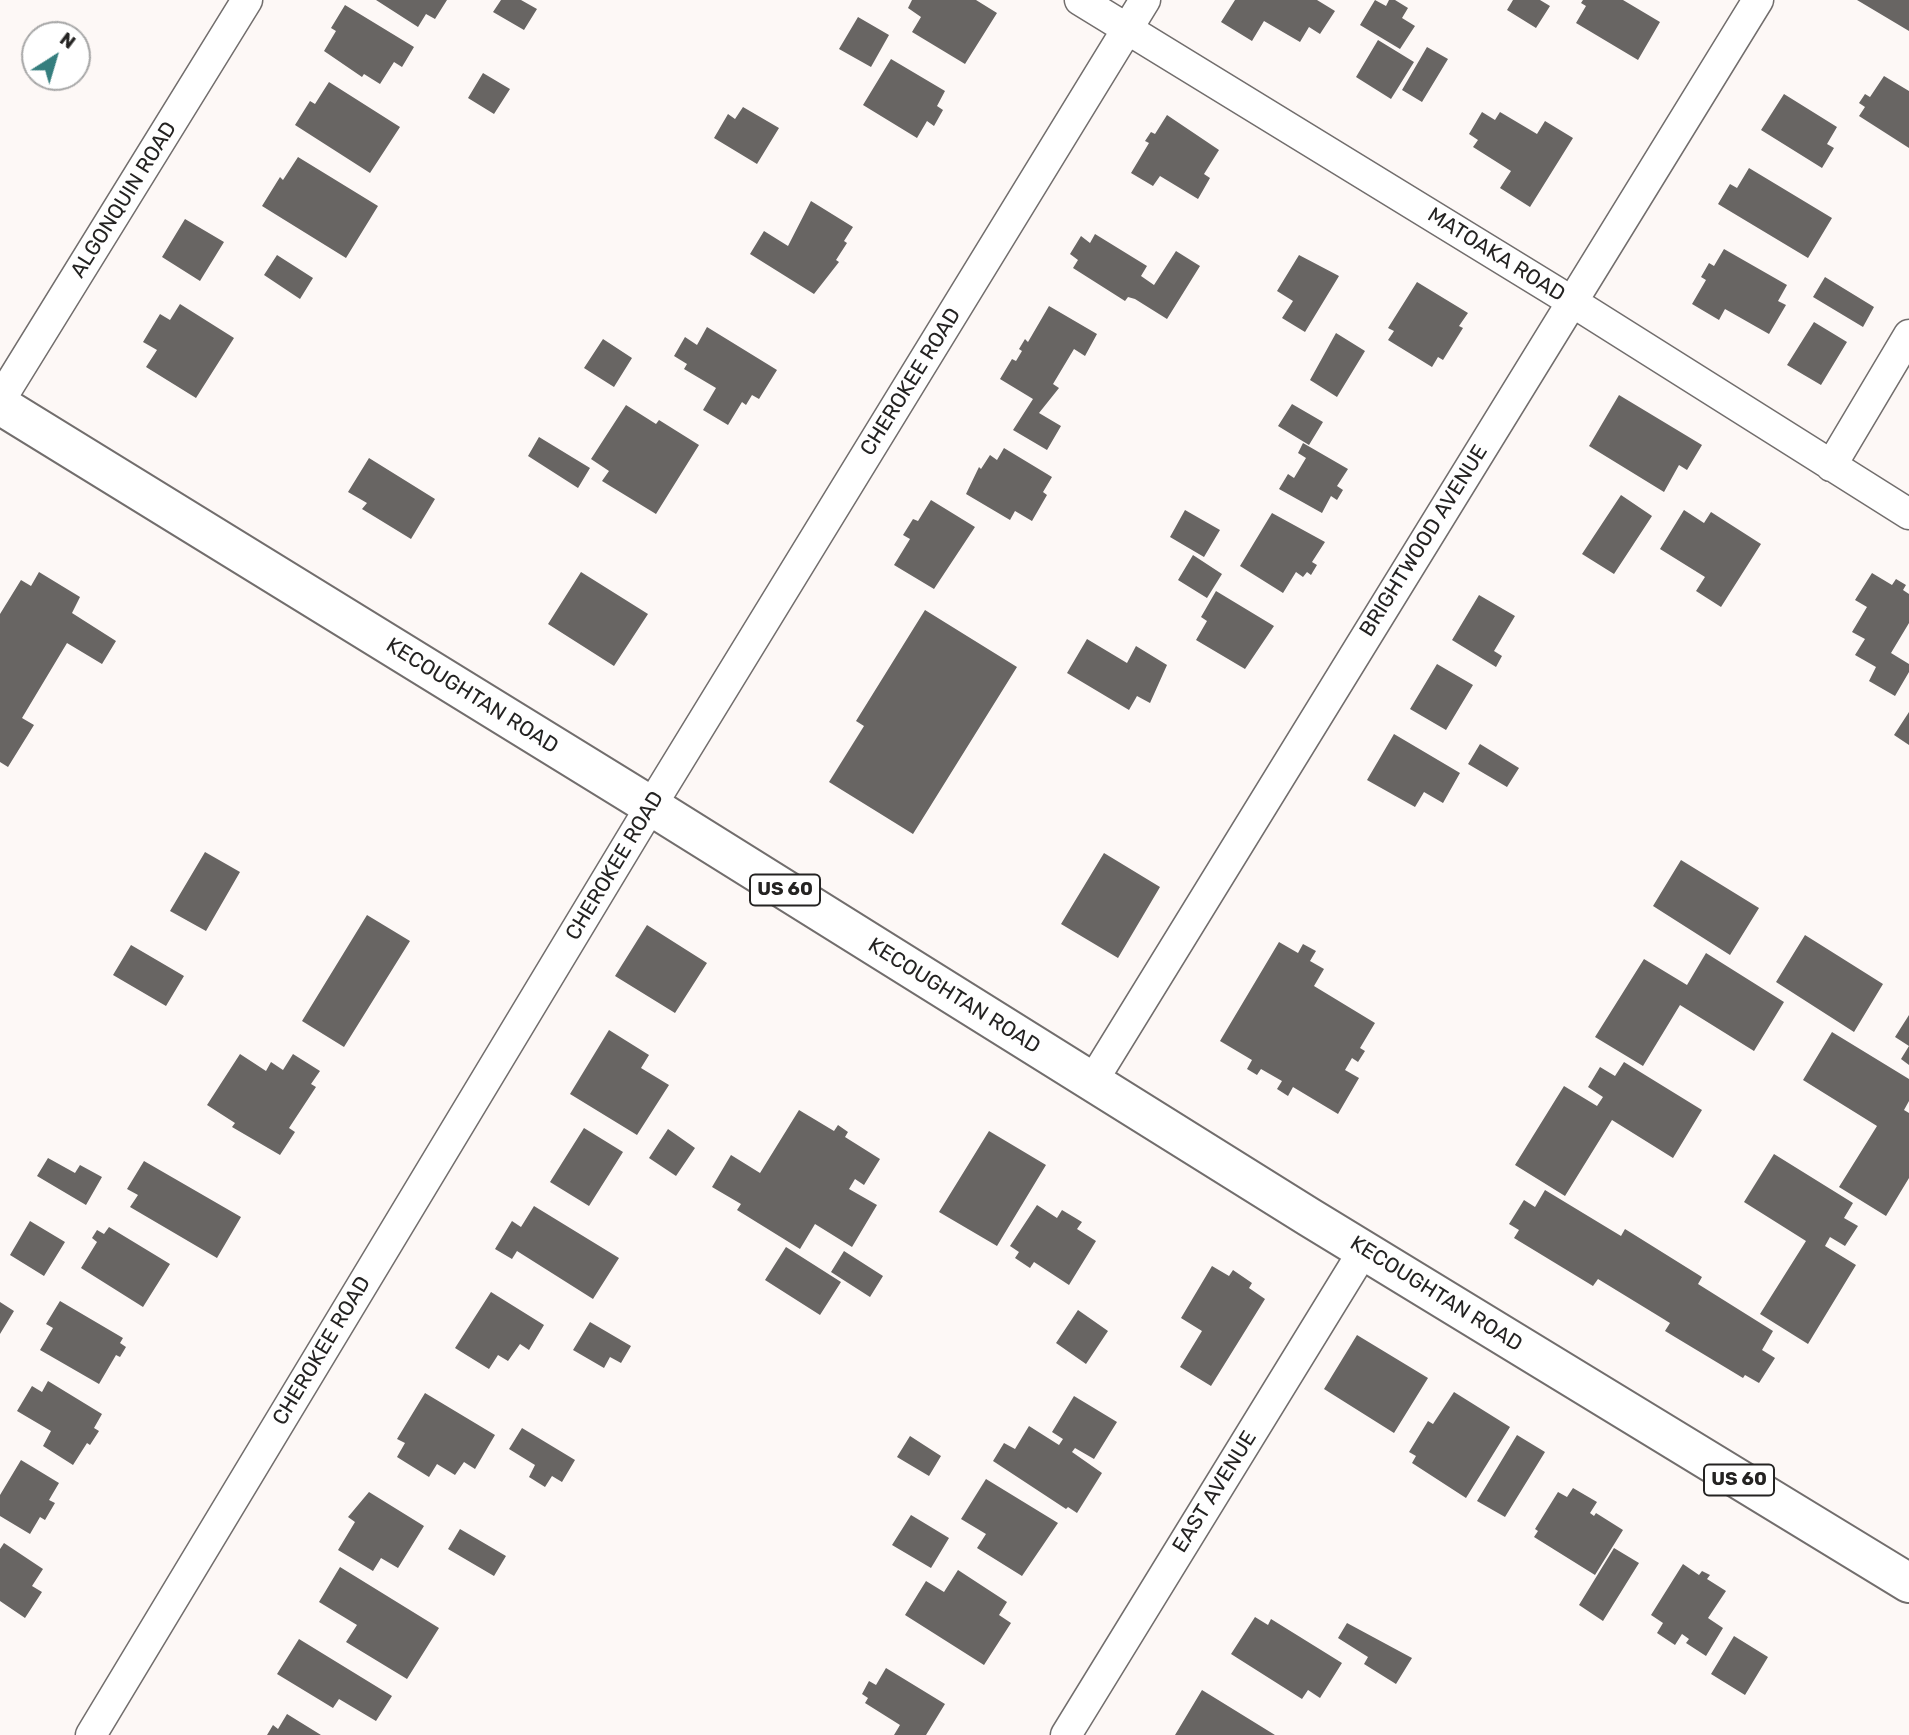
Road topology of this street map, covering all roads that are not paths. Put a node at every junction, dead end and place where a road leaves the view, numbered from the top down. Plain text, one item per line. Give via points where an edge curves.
1 (247, 0) edge
2 (1080, 0) edge
3 (1145, 0) edge
4 (1758, 0) edge
5 (1128, 29) junction
6 (1571, 301) junction
7 (1909, 335) edge
8 (0, 403) edge
9 (1831, 466) junction
10 (1909, 514) edge
11 (651, 806) junction
12 (1092, 1082) junction
13 (1364, 1250) junction
14 (1909, 1583) edge
15 (91, 1735) edge
16 (1066, 1735) edge

1 - 8 street, ALGONQUIN ROAD
2 - 5 street, MATOAKA ROAD
3 - 5 street, CHEROKEE ROAD
4 - 6 street, BRIGHTWOOD AVENUE
5 - 6 street, MATOAKA ROAD
5 - 11 street, CHEROKEE ROAD
6 - 9 street, MATOAKA ROAD
6 - 12 street, BRIGHTWOOD AVENUE
7 - 9 street
8 - 11 main road, KECOUGHTAN ROAD / US 60
9 - 10 street, MATOAKA ROAD
11 - 12 main road, KECOUGHTAN ROAD / US 60
11 - 15 street, CHEROKEE ROAD
12 - 13 main road, KECOUGHTAN ROAD / US 60
13 - 14 main road, KECOUGHTAN ROAD / US 60
13 - 16 street, EAST AVENUE

